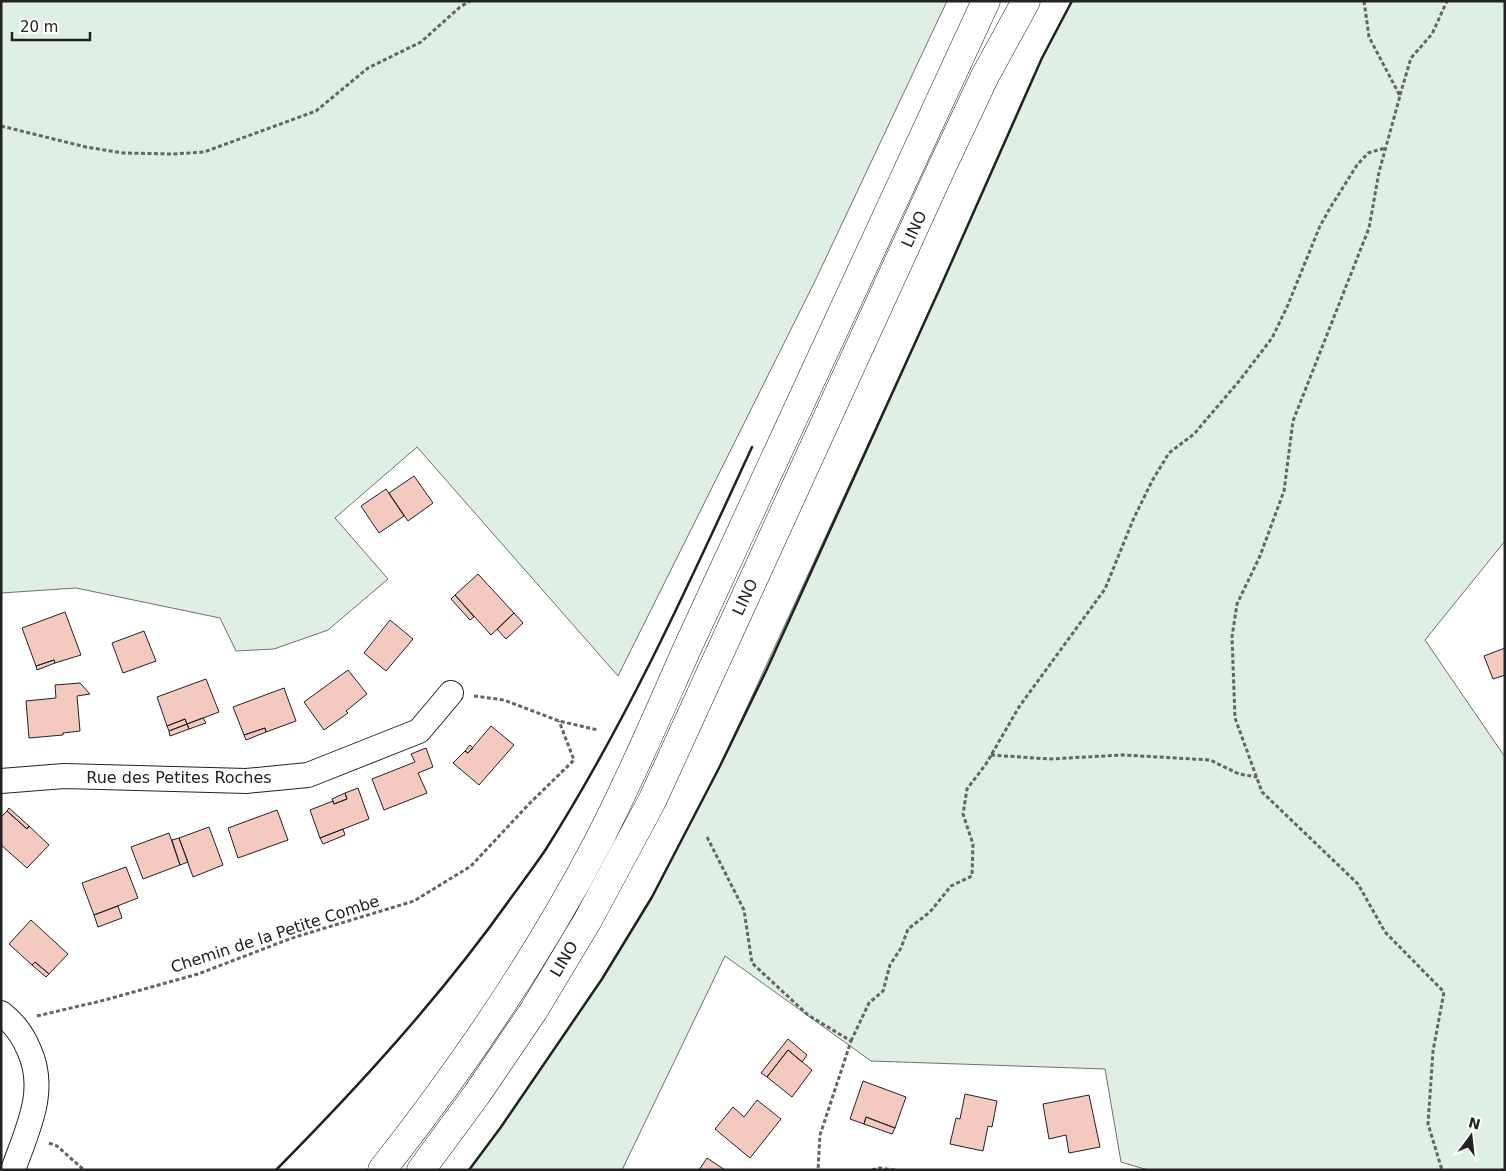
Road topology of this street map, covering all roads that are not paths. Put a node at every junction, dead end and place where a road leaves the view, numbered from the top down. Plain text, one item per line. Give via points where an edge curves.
1 (986, 1) edge
2 (1026, 1) edge
3 (451, 693) road end
4 (1, 781) edge
5 (6, 1017) edge
6 (13, 1170) edge
7 (382, 1170) edge
8 (421, 1170) edge

1 - 7 highway, LINO via 599,840 557,916 494,1016 425,1116
2 - 8 highway, LINO via 985,76 938,176 652,801 588,920 534,1010
3 - 4 street, Rue des Petites Roches via 419,731 308,775 246,780 64,776
5 - 6 street via 25,1041 37,1078 36,1104

